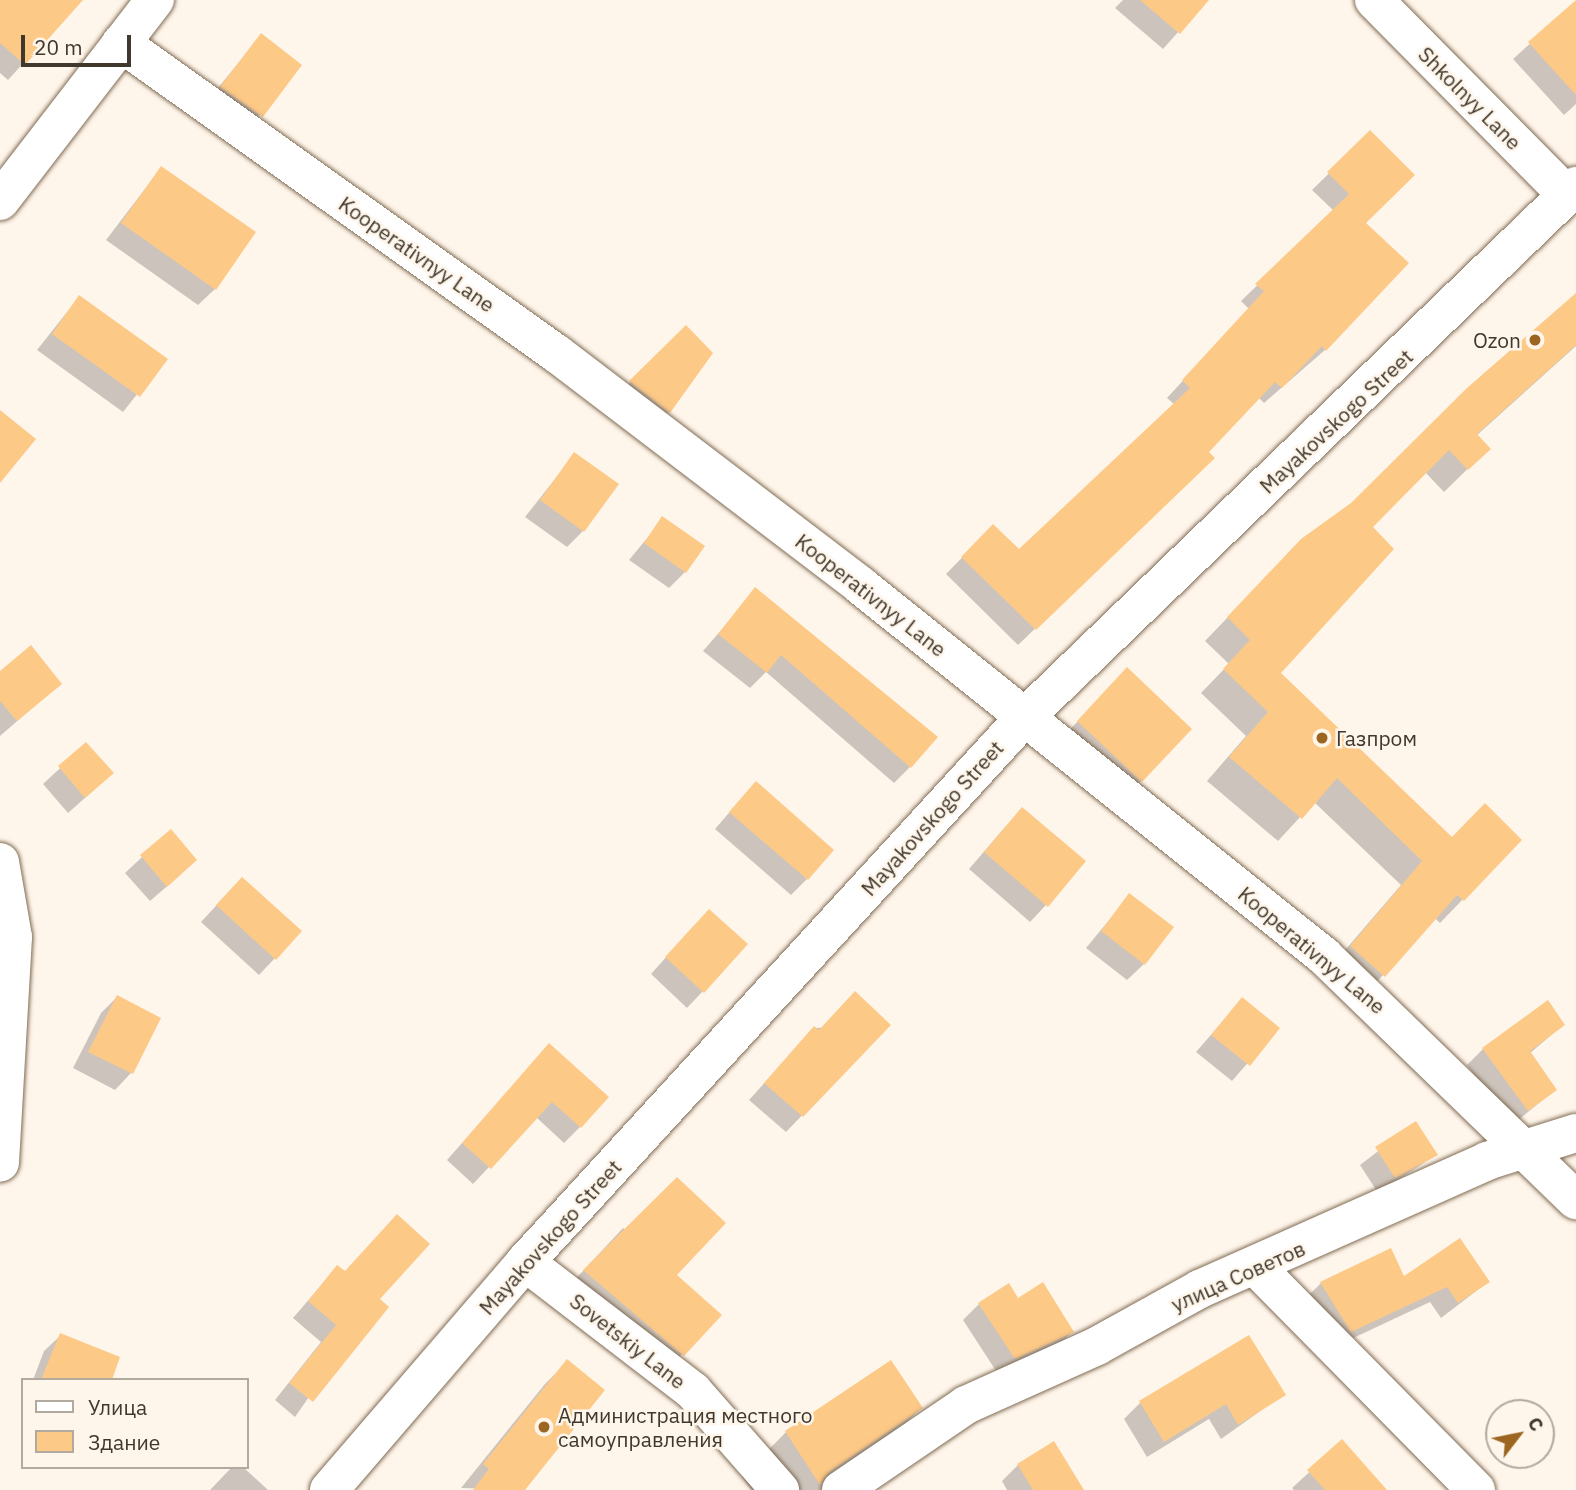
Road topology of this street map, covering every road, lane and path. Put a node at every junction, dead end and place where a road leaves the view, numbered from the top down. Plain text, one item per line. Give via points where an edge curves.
1 (155, 0) edge
2 (1374, 0) edge
3 (121, 43) junction
4 (1572, 191) edge
5 (0, 201) edge
6 (1024, 718) junction
7 (0, 862) edge
8 (1576, 1133) edge
9 (1524, 1147) junction
10 (0, 1163) edge
11 (1576, 1200) edge
12 (526, 1262) junction
13 (1257, 1268) junction
14 (329, 1490) edge
15 (780, 1490) edge
16 (841, 1490) edge
17 (1476, 1490) edge

1 - 3 street
2 - 4 street, Shkolnyy Lane
3 - 5 street
3 - 6 street, Kooperativnyy Lane via 557,354
4 - 6 street, Mayakovskogo Street
6 - 9 street, Kooperativnyy Lane via 1324,956
6 - 12 street, Mayakovskogo Street
7 - 10 street via 13,937
8 - 9 street, улица Советов
9 - 11 street, Kooperativnyy Lane
9 - 13 street, улица Советов
12 - 14 street, Mayakovskogo Street
12 - 15 street, Sovetskiy Lane via 693,1391
13 - 16 street, улица Советов via 1200,1289 1097,1346 966,1405
13 - 17 street

